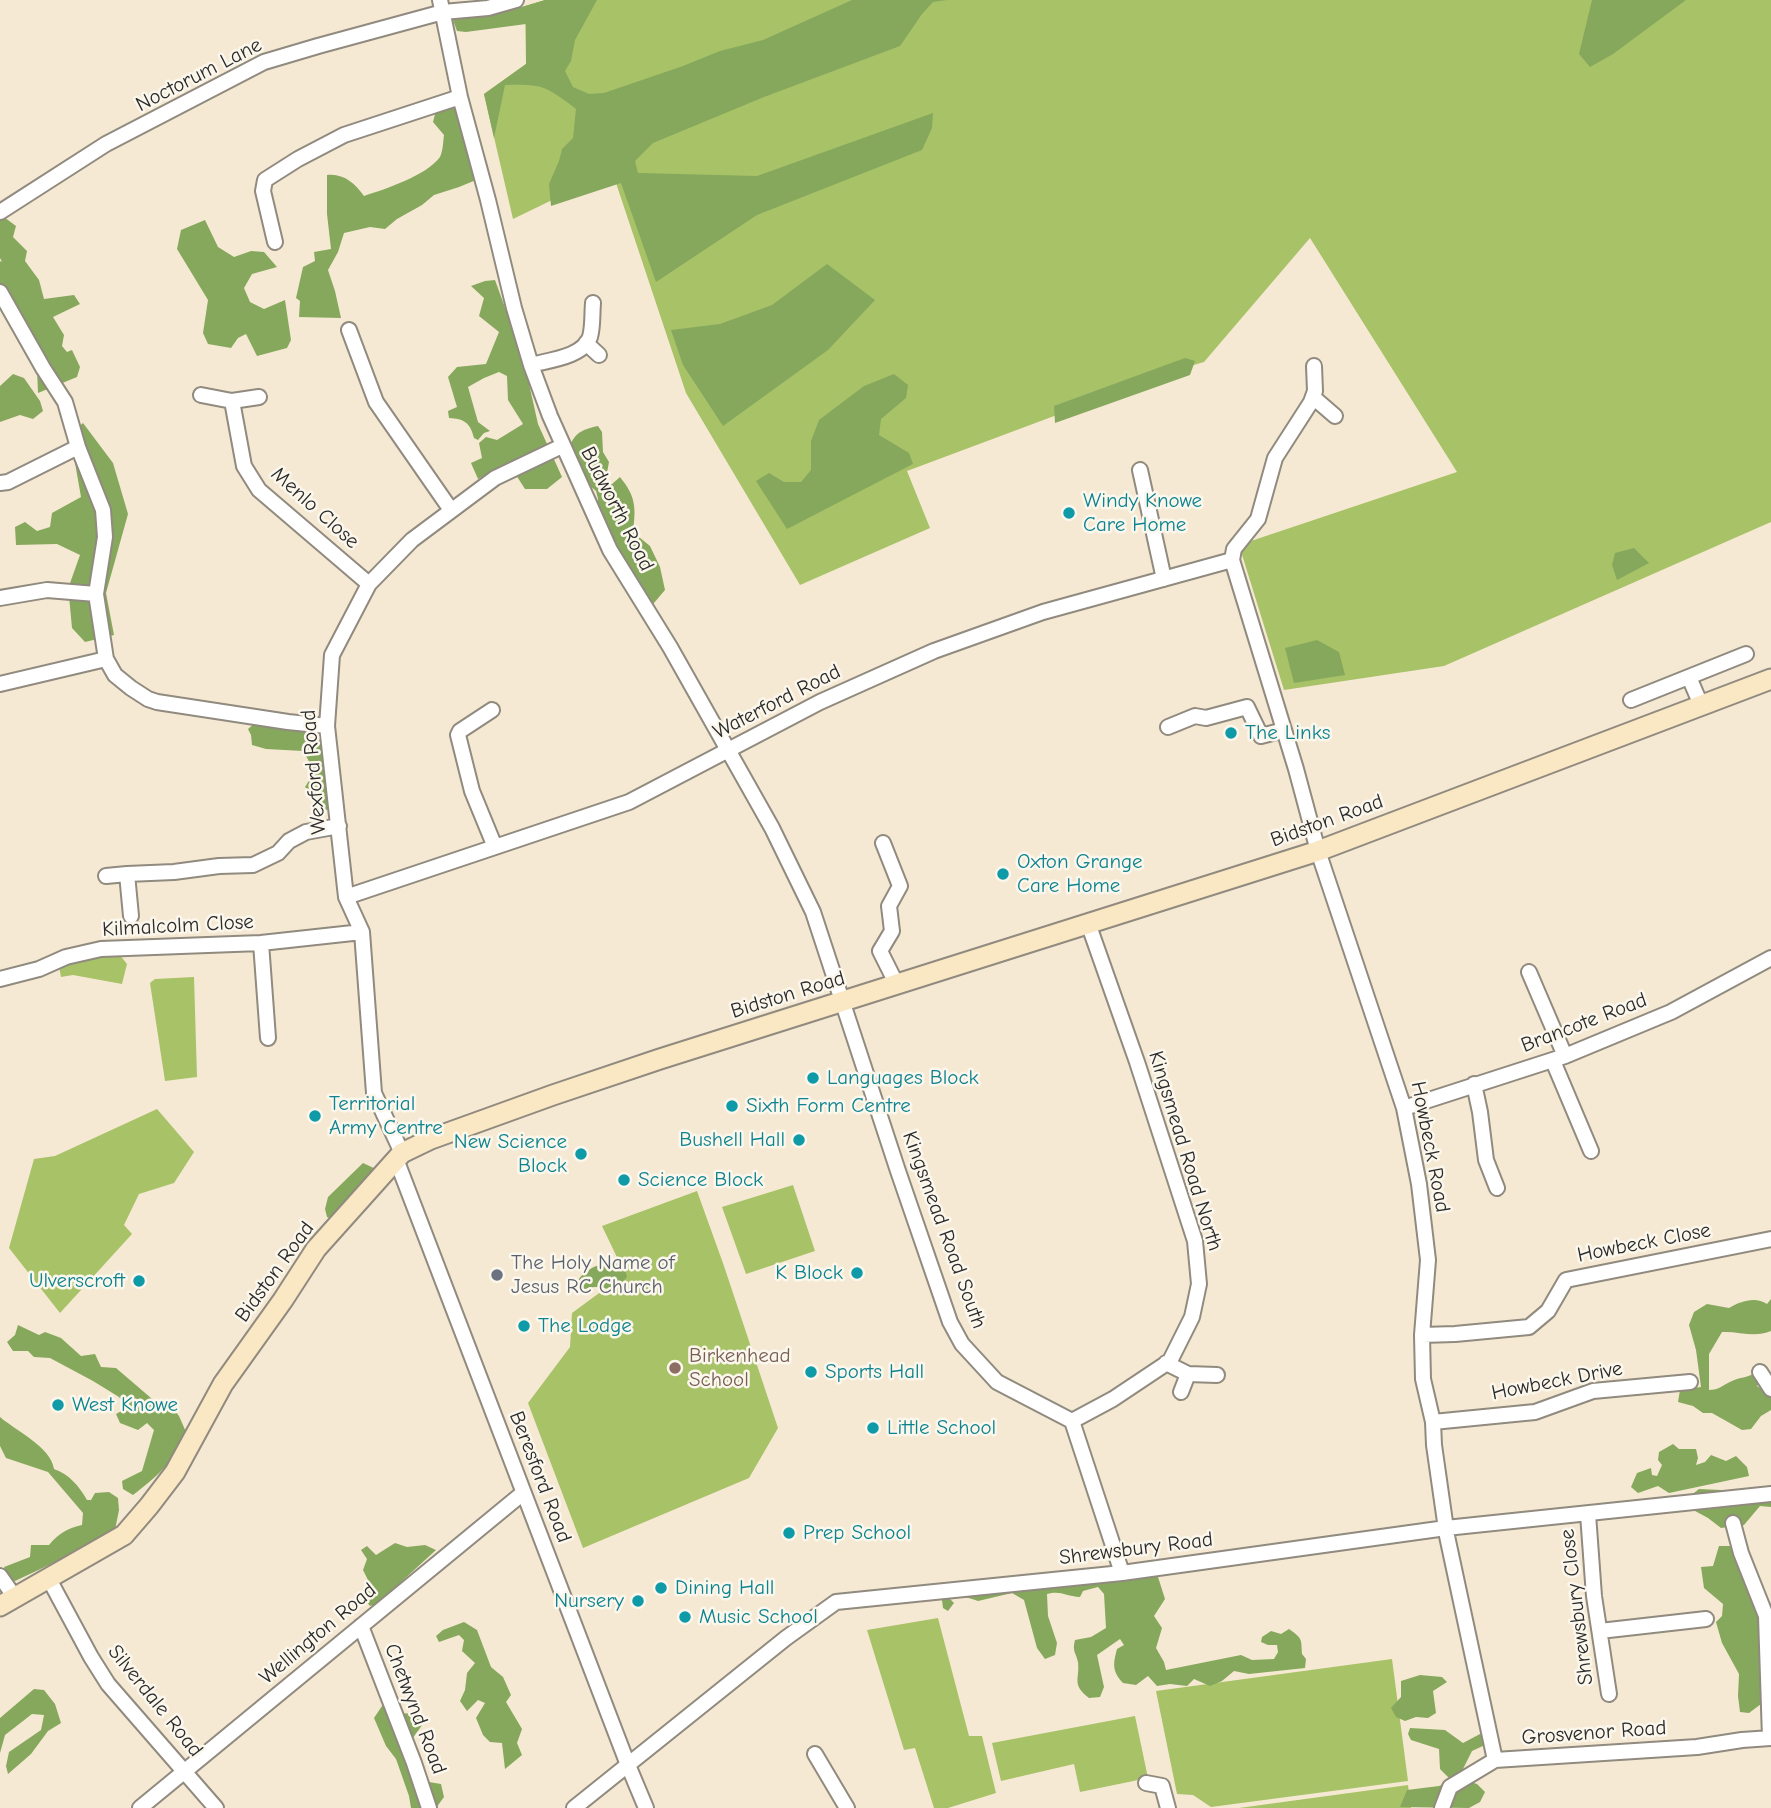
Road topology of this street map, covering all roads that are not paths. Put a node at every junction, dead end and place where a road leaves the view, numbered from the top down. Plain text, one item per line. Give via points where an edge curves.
1 (516, 0) edge
2 (491, 4) edge
3 (441, 6) edge
4 (460, 97) junction
5 (0, 212) edge
6 (275, 242) dead end
7 (0, 292) edge
8 (593, 303) dead end
9 (349, 330) dead end
10 (586, 343) junction
11 (599, 355) dead end
12 (531, 365) junction
13 (1314, 366) dead end
14 (201, 395) dead end
15 (260, 397) dead end
16 (1313, 397) junction
17 (232, 401) junction
18 (1335, 416) dead end
19 (562, 446) junction
20 (78, 447) junction
21 (1140, 470) dead end
22 (0, 483) edge
23 (451, 510) junction
24 (1231, 560) junction
25 (1164, 579) junction
26 (369, 584) junction
27 (96, 594) junction
28 (0, 598) edge
29 (1746, 654) dead end
30 (106, 659) junction
31 (1689, 677) junction
32 (1771, 679) edge
33 (0, 684) edge
34 (1631, 700) dead end
35 (1700, 705) junction
36 (492, 710) dead end
37 (327, 726) junction
38 (1168, 727) dead end
39 (1284, 730) junction
40 (728, 751) junction
41 (339, 826) junction
42 (883, 844) dead end
43 (495, 848) junction
44 (1318, 851) junction
45 (127, 874) junction
46 (106, 876) dead end
47 (346, 897) junction
48 (131, 916) dead end
49 (1088, 923) junction
50 (362, 932) junction
51 (261, 943) junction
52 (1771, 958) edge
53 (1529, 972) dead end
54 (0, 979) edge
55 (897, 985) junction
56 (843, 1002) junction
57 (268, 1038) dead end
58 (1559, 1058) junction
59 (1474, 1084) junction
60 (1404, 1108) junction
61 (1591, 1151) dead end
62 (399, 1156) junction
63 (1497, 1188) dead end
64 (1771, 1239) edge
65 (1422, 1335) junction
66 (1166, 1363) junction
67 (1760, 1372) dead end
68 (1188, 1374) junction
69 (1217, 1375) dead end
70 (1690, 1382) dead end
71 (1771, 1389) edge
72 (1181, 1392) dead end
73 (1072, 1421) junction
74 (1433, 1422) junction
75 (523, 1493) junction
76 (1771, 1494) edge
77 (1588, 1514) junction
78 (1733, 1523) dead end
79 (1446, 1528) junction
80 (1122, 1573) junction
81 (0, 1576) edge
82 (49, 1579) junction
83 (7, 1601) edge
84 (1769, 1616) edge
85 (1706, 1619) dead end
86 (361, 1626) junction
87 (1600, 1631) junction
88 (1609, 1694) dead end
89 (1770, 1738) edge
90 (816, 1754) dead end
91 (1495, 1760) junction
92 (628, 1765) junction
93 (185, 1771) junction
94 (1146, 1783) dead end
95 (141, 1808) edge
96 (216, 1808) edge
97 (429, 1808) edge
98 (574, 1808) edge
99 (646, 1808) edge
100 (847, 1808) edge
101 (1168, 1808) edge
102 (1442, 1808) edge

1 - 2 street, Noctorum Lane
2 - 3 street, Noctorum Lane
3 - 4 street, Budworth Road
3 - 5 street, Noctorum Lane via 264,62 106,144
4 - 6 street via 344,135 265,180
4 - 12 street, Budworth Road
7 - 20 street via 65,402
8 - 10 street
9 - 23 street via 376,402
10 - 11 street
10 - 12 street via 570,354
12 - 19 street, Budworth Road
13 - 16 street
14 - 17 street
15 - 17 street
16 - 18 street
16 - 24 street via 1275,458 1258,519 1234,549
17 - 26 street, Menlo Close via 244,466 259,489
19 - 23 street, Wexford Road via 495,478
19 - 40 street, Budworth Road via 610,550
20 - 22 street
20 - 27 street via 103,510 105,537
21 - 25 street
23 - 26 street, Wexford Road via 412,540
24 - 25 street, Waterford Road
24 - 39 street, Howbeck Road
25 - 40 street, Waterford Road via 1043,612 934,651 820,702
26 - 37 street, Wexford Road via 332,655
27 - 28 street via 47,590
27 - 30 street
29 - 31 street
30 - 33 street
30 - 37 street via 115,675 157,702
31 - 34 street
31 - 35 street
32 - 35 main road, Bidston Road
35 - 44 main road, Bidston Road
36 - 43 street via 458,735 472,791
37 - 41 street, Wexford Road
38 - 39 street via 1195,716 1206,718 1247,707 1261,736
39 - 44 street, Howbeck Road
40 - 43 street, Waterford Road via 629,802
40 - 56 street, Budworth Road via 813,912
41 - 45 street via 306,832 278,853 253,864
41 - 47 street, Wexford Road
42 - 55 street via 900,886 888,906 892,932 880,951
43 - 47 street, Waterford Road
44 - 49 main road, Bidston Road
44 - 60 street, Howbeck Road
45 - 46 street
45 - 48 street, Kilmalcolm Close
47 - 50 street, Wexford Road
49 - 55 main road, Bidston Road
49 - 66 street, Kingsmead Road North via 1195,1241 1199,1284 1192,1317
50 - 51 street, Kilmalcolm Close
50 - 62 street, Wexford Road via 374,1093
51 - 54 street, Kilmalcolm Close via 102,949
51 - 57 street
52 - 58 street, Brancote Road via 1671,1012
53 - 58 street
55 - 56 main road, Bidston Road
56 - 62 main road, Bidston Road via 553,1095 432,1139
56 - 73 street, Kingsmead Road South via 950,1322 962,1344 997,1382
58 - 59 street, Brancote Road
58 - 61 street
59 - 60 street, Brancote Road
59 - 63 street via 1486,1160
60 - 65 street, Howbeck Road via 1428,1260
62 - 75 street, Beresford Road
62 - 82 main road, Bidston Road via 316,1249 223,1384 175,1472 149,1506 124,1535
64 - 65 street, Howbeck Close via 1566,1280 1548,1311 1529,1327
65 - 74 street, Howbeck Road via 1423,1379
66 - 68 street
66 - 73 street, Kingsmead Road North
67 - 71 street
68 - 69 street
68 - 72 street
70 - 74 street, Howbeck Drive via 1593,1391 1535,1412
73 - 80 street
74 - 79 street, Howbeck Road
75 - 86 street, Wellington Road
75 - 92 street, Beresford Road
76 - 77 street, Shrewsbury Road
77 - 79 street, Shrewsbury Road
77 - 87 street, Shrewsbury Close
78 - 84 street
79 - 80 street, Shrewsbury Road
79 - 91 street, Howbeck Road
80 - 92 street, Shrewsbury Road via 836,1602
81 - 83 street
82 - 83 main road, Bidston Road
82 - 93 street, Silverdale Road via 108,1684
84 - 89 street
85 - 87 street
86 - 93 street, Wellington Road
86 - 97 street, Chetwynd Road
87 - 88 street, Shrewsbury Close
89 - 91 street, Grosvenor Road
90 - 100 street
91 - 102 street, Grosvenor Road via 1450,1787
92 - 98 street, Shrewsbury Road
92 - 99 street, Beresford Road
93 - 95 street, Wellington Road
93 - 96 street, Silverdale Road
94 - 101 street via 1162,1786

